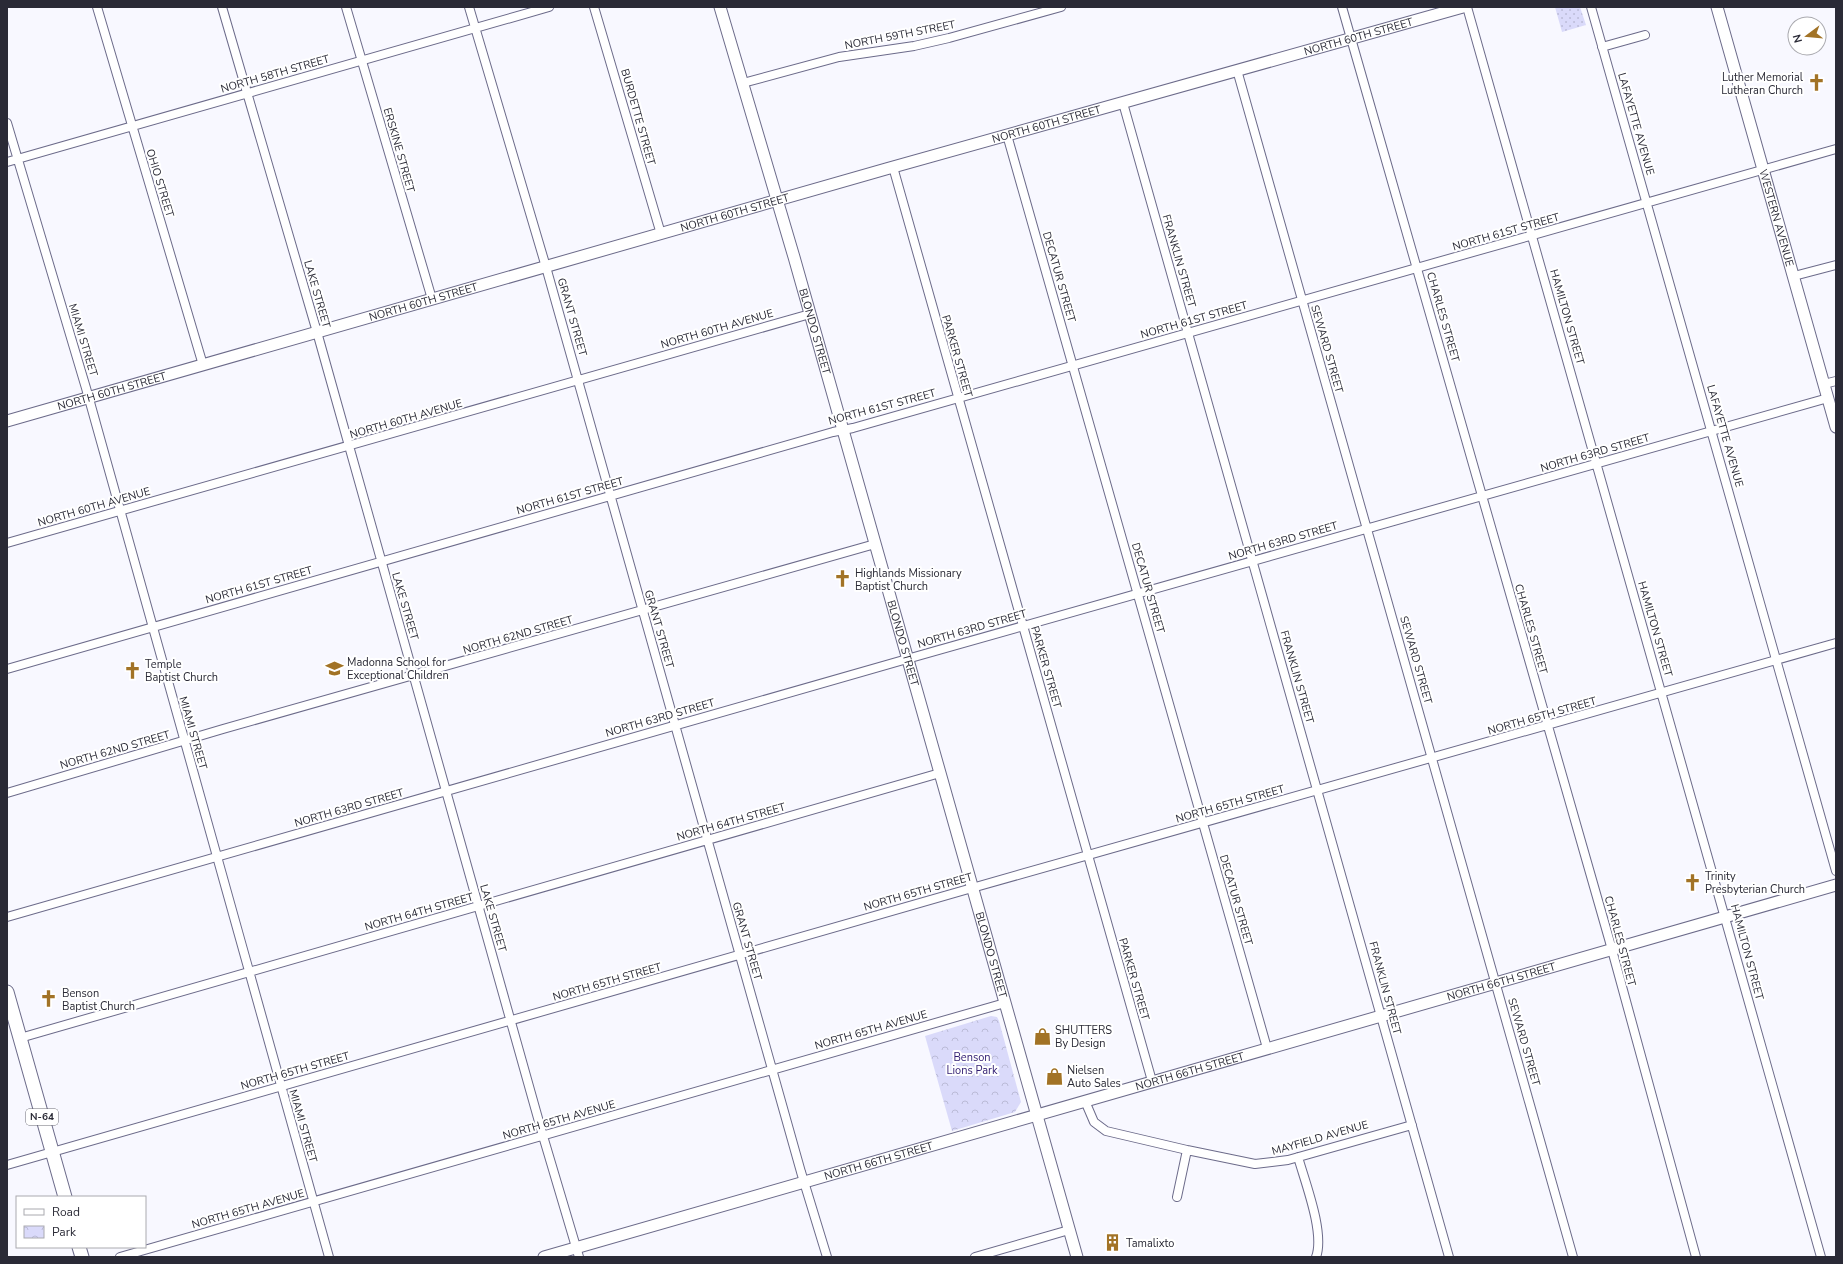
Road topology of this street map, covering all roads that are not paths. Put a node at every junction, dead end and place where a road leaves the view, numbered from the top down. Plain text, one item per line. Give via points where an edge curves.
1 (97, 7) edge
2 (222, 7) edge
3 (346, 7) edge
4 (469, 7) edge
5 (549, 7) edge
6 (594, 7) edge
7 (720, 7) edge
8 (1060, 7) edge
9 (1342, 7) edge
10 (1463, 7) edge
11 (1467, 7) edge
12 (1591, 7) edge
13 (1717, 7) edge
14 (476, 28) junction
15 (1645, 35) dead end
16 (1352, 38) junction
17 (1602, 47) junction
18 (362, 61) junction
19 (1237, 70) junction
20 (742, 83) junction
21 (247, 94) junction
22 (1123, 103) junction
23 (7, 123) edge
24 (132, 127) junction
25 (1007, 135) junction
26 (1836, 149) edge
27 (18, 159) junction
28 (7, 162) edge
29 (893, 167) junction
30 (1764, 169) junction
31 (777, 200) junction
32 (1647, 203) junction
33 (661, 234) junction
34 (1532, 236) junction
35 (1836, 265) edge
36 (546, 267) junction
37 (1417, 268) junction
38 (1794, 276) junction
39 (432, 299) junction
40 (1302, 301) junction
41 (810, 314) junction
42 (317, 332) junction
43 (1188, 333) junction
44 (203, 365) junction
45 (1073, 366) junction
46 (578, 381) junction
47 (1836, 381) edge
48 (1824, 384) junction
49 (88, 398) junction
50 (958, 398) junction
51 (1828, 398) junction
52 (7, 421) edge
53 (1836, 427) edge
54 (842, 430) junction
55 (1712, 431) junction
56 (349, 446) junction
57 (1597, 464) junction
58 (610, 496) junction
59 (1482, 496) junction
60 (119, 512) junction
61 (1367, 528) junction
62 (7, 543) edge
63 (874, 544) junction
64 (382, 561) junction
65 (1252, 561) junction
66 (1138, 593) junction
67 (642, 610) junction
68 (1023, 626) junction
69 (152, 627) junction
70 (1836, 643) edge
71 (907, 659) junction
72 (1777, 660) junction
73 (7, 669) edge
74 (414, 676) junction
75 (1662, 693) junction
76 (1548, 725) junction
77 (675, 726) junction
78 (184, 741) junction
79 (1433, 758) junction
80 (940, 773) junction
81 (1318, 790) junction
82 (446, 791) junction
83 (7, 793) edge
84 (1203, 823) junction
85 (707, 840) junction
86 (1088, 856) junction
87 (216, 857) junction
88 (1836, 871) edge
89 (1836, 885) edge
90 (972, 888) junction
91 (478, 906) junction
92 (7, 917) edge
93 (1725, 917) junction
94 (1611, 949) junction
95 (740, 955) junction
96 (248, 972) junction
97 (1496, 982) junction
98 (7, 992) edge
99 (1004, 1003) junction
100 (1381, 1015) junction
101 (510, 1021) junction
102 (20, 1038) junction
103 (1267, 1048) junction
104 (772, 1070) junction
105 (1152, 1081) junction
106 (281, 1087) junction
107 (1085, 1101) junction
108 (1036, 1116) junction
109 (1412, 1125) junction
110 (543, 1136) junction
111 (1188, 1150) junction
112 (52, 1153) junction
113 (1298, 1157) junction
114 (7, 1166) edge
115 (805, 1182) junction
116 (65, 1196) edge
117 (1177, 1197) dead end
118 (313, 1202) junction
119 (1069, 1230) junction
120 (577, 1252) edge
121 (120, 1257) edge
122 (329, 1257) edge
123 (544, 1257) edge
124 (827, 1257) edge
125 (975, 1257) edge
126 (1077, 1257) edge
127 (1316, 1257) edge
128 (1449, 1257) edge
129 (1573, 1257) edge
130 (1696, 1257) edge
131 (1821, 1257) edge

1 - 24 street, OHIO STREET
2 - 21 street, LAKE STREET
3 - 18 street, ERSKINE STREET
4 - 14 street, GRANT STREET
5 - 14 street, NORTH 58TH STREET
6 - 33 street, BURDETTE STREET
7 - 20 street, BLONDO STREET
8 - 20 street, NORTH 59TH STREET via 949,38 839,57
9 - 16 street, CHARLES STREET
10 - 16 street, NORTH 60TH STREET
11 - 34 street, HAMILTON STREET
12 - 17 street, LAFAYETTE AVENUE
13 - 30 street, WESTERN AVENUE
14 - 18 street, NORTH 58TH STREET
14 - 36 street, GRANT STREET
15 - 17 street
16 - 19 street, NORTH 60TH STREET
16 - 37 street, CHARLES STREET
17 - 32 street, LAFAYETTE AVENUE
18 - 21 street, NORTH 58TH STREET
18 - 39 street, ERSKINE STREET
19 - 22 street, NORTH 60TH STREET
19 - 40 street, SEWARD STREET
20 - 31 street, BLONDO STREET
21 - 24 street, NORTH 58TH STREET
21 - 42 street, LAKE STREET
22 - 25 street, NORTH 60TH STREET
22 - 43 street, FRANKLIN STREET
23 - 27 street, MIAMI STREET
24 - 27 street, NORTH 58TH STREET
24 - 44 street, OHIO STREET
25 - 29 street, NORTH 60TH STREET
25 - 45 street, DECATUR STREET
26 - 30 street, NORTH 61ST STREET
27 - 28 street, NORTH 58TH STREET
27 - 49 street, MIAMI STREET
29 - 31 street, NORTH 60TH STREET
29 - 50 street, PARKER STREET
30 - 32 street, NORTH 61ST STREET
30 - 38 street, WESTERN AVENUE
31 - 33 street, NORTH 60TH STREET
31 - 41 street, BLONDO STREET
32 - 34 street, NORTH 61ST STREET
32 - 55 street, LAFAYETTE AVENUE
33 - 36 street, NORTH 60TH STREET
34 - 37 street, NORTH 61ST STREET
34 - 57 street, HAMILTON STREET
35 - 38 street
36 - 39 street, NORTH 60TH STREET
36 - 46 street, GRANT STREET
37 - 40 street, NORTH 61ST STREET
37 - 59 street, CHARLES STREET
38 - 48 street, WESTERN AVENUE
39 - 42 street, NORTH 60TH STREET
40 - 43 street, NORTH 61ST STREET
40 - 61 street, SEWARD STREET
41 - 46 street, NORTH 60TH AVENUE
41 - 54 street, BLONDO STREET
42 - 44 street, NORTH 60TH STREET
42 - 56 street, LAKE STREET
43 - 45 street, NORTH 61ST STREET
43 - 65 street, FRANKLIN STREET
44 - 49 street, NORTH 60TH STREET
45 - 50 street, NORTH 61ST STREET
45 - 66 street, DECATUR STREET
46 - 56 street, NORTH 60TH AVENUE
46 - 58 street, GRANT STREET
47 - 48 street
48 - 51 street, WESTERN AVENUE
49 - 52 street, NORTH 60TH STREET
49 - 60 street, MIAMI STREET
50 - 54 street, NORTH 61ST STREET
50 - 68 street, PARKER STREET
51 - 53 street, WESTERN AVENUE
51 - 55 street, NORTH 63RD STREET
54 - 58 street, NORTH 61ST STREET
54 - 63 street, BLONDO STREET
55 - 57 street, NORTH 63RD STREET
55 - 72 street, LAFAYETTE AVENUE
56 - 60 street, NORTH 60TH AVENUE
56 - 64 street, LAKE STREET
57 - 59 street, NORTH 63RD STREET
57 - 75 street, HAMILTON STREET
58 - 64 street, NORTH 61ST STREET
58 - 67 street, GRANT STREET
59 - 61 street, NORTH 63RD STREET
59 - 76 street, CHARLES STREET
60 - 62 street, NORTH 60TH AVENUE
60 - 69 street, MIAMI STREET
61 - 65 street, NORTH 63RD STREET
61 - 79 street, SEWARD STREET
63 - 67 street, NORTH 62ND STREET
63 - 71 street, BLONDO STREET
64 - 69 street, NORTH 61ST STREET
64 - 74 street, LAKE STREET
65 - 66 street, NORTH 63RD STREET
65 - 81 street, FRANKLIN STREET
66 - 68 street, NORTH 63RD STREET
66 - 84 street, DECATUR STREET
67 - 74 street, NORTH 62ND STREET
67 - 77 street, GRANT STREET
68 - 71 street, NORTH 63RD STREET
68 - 86 street, PARKER STREET
69 - 73 street, NORTH 61ST STREET
69 - 78 street, MIAMI STREET
70 - 72 street, NORTH 65TH STREET
71 - 77 street, NORTH 63RD STREET
71 - 80 street, BLONDO STREET
72 - 75 street, NORTH 65TH STREET
72 - 88 street, LAFAYETTE AVENUE
74 - 78 street, NORTH 62ND STREET
74 - 82 street, LAKE STREET
75 - 76 street, NORTH 65TH STREET
75 - 93 street, HAMILTON STREET
76 - 79 street, NORTH 65TH STREET
76 - 94 street, CHARLES STREET
77 - 82 street, NORTH 63RD STREET
77 - 85 street, GRANT STREET
78 - 83 street, NORTH 62ND STREET
78 - 87 street, MIAMI STREET
79 - 81 street, NORTH 65TH STREET
79 - 97 street, SEWARD STREET
80 - 85 street, NORTH 64TH STREET
80 - 90 street, BLONDO STREET
81 - 84 street, NORTH 65TH STREET
81 - 100 street, FRANKLIN STREET
82 - 87 street, NORTH 63RD STREET
82 - 91 street, LAKE STREET
84 - 86 street, NORTH 65TH STREET
84 - 103 street, DECATUR STREET
85 - 91 street, NORTH 64TH STREET
85 - 95 street, GRANT STREET
86 - 90 street, NORTH 65TH STREET
86 - 105 street, PARKER STREET
87 - 92 street, NORTH 63RD STREET
87 - 96 street, MIAMI STREET
89 - 93 street, NORTH 66TH STREET
90 - 95 street, NORTH 65TH STREET
90 - 99 street, BLONDO STREET
91 - 96 street, NORTH 64TH STREET
91 - 101 street, LAKE STREET
93 - 94 street, NORTH 66TH STREET
93 - 131 street, HAMILTON STREET
94 - 97 street, NORTH 66TH STREET
94 - 130 street, CHARLES STREET
95 - 101 street, NORTH 65TH STREET
95 - 104 street, GRANT STREET
96 - 102 street, NORTH 64TH STREET
96 - 106 street, MIAMI STREET
97 - 100 street, NORTH 66TH STREET
97 - 129 street, SEWARD STREET
98 - 102 main road, N-64
99 - 104 street, NORTH 65TH AVENUE
99 - 108 street, BLONDO STREET
100 - 103 street, NORTH 66TH STREET
100 - 109 street, FRANKLIN STREET
101 - 106 street, NORTH 65TH STREET
101 - 110 street, LAKE STREET
102 - 112 main road, N-64
103 - 105 street, NORTH 66TH STREET
104 - 110 street, NORTH 65TH AVENUE
104 - 115 street, GRANT STREET
105 - 107 street, NORTH 66TH STREET
106 - 112 street, NORTH 65TH STREET
106 - 118 street, MIAMI STREET
107 - 108 street, NORTH 66TH STREET
107 - 111 street, MAYFIELD AVENUE via 1094,1122 1102,1129
108 - 115 street, NORTH 66TH STREET
108 - 119 street, BLONDO STREET
109 - 113 street, MAYFIELD AVENUE
109 - 128 street, FRANKLIN STREET
110 - 118 street, NORTH 65TH AVENUE
110 - 120 street, LAKE STREET
111 - 113 street, MAYFIELD AVENUE via 1255,1164
111 - 117 street
112 - 114 street, NORTH 65TH STREET
112 - 116 main road, N-64
113 - 127 street via 1319,1232
115 - 120 street, NORTH 66TH STREET
115 - 124 street, GRANT STREET
118 - 121 street, NORTH 65TH AVENUE
118 - 122 street, MIAMI STREET
119 - 125 street
119 - 126 street, BLONDO STREET
120 - 123 street, NORTH 66TH STREET

